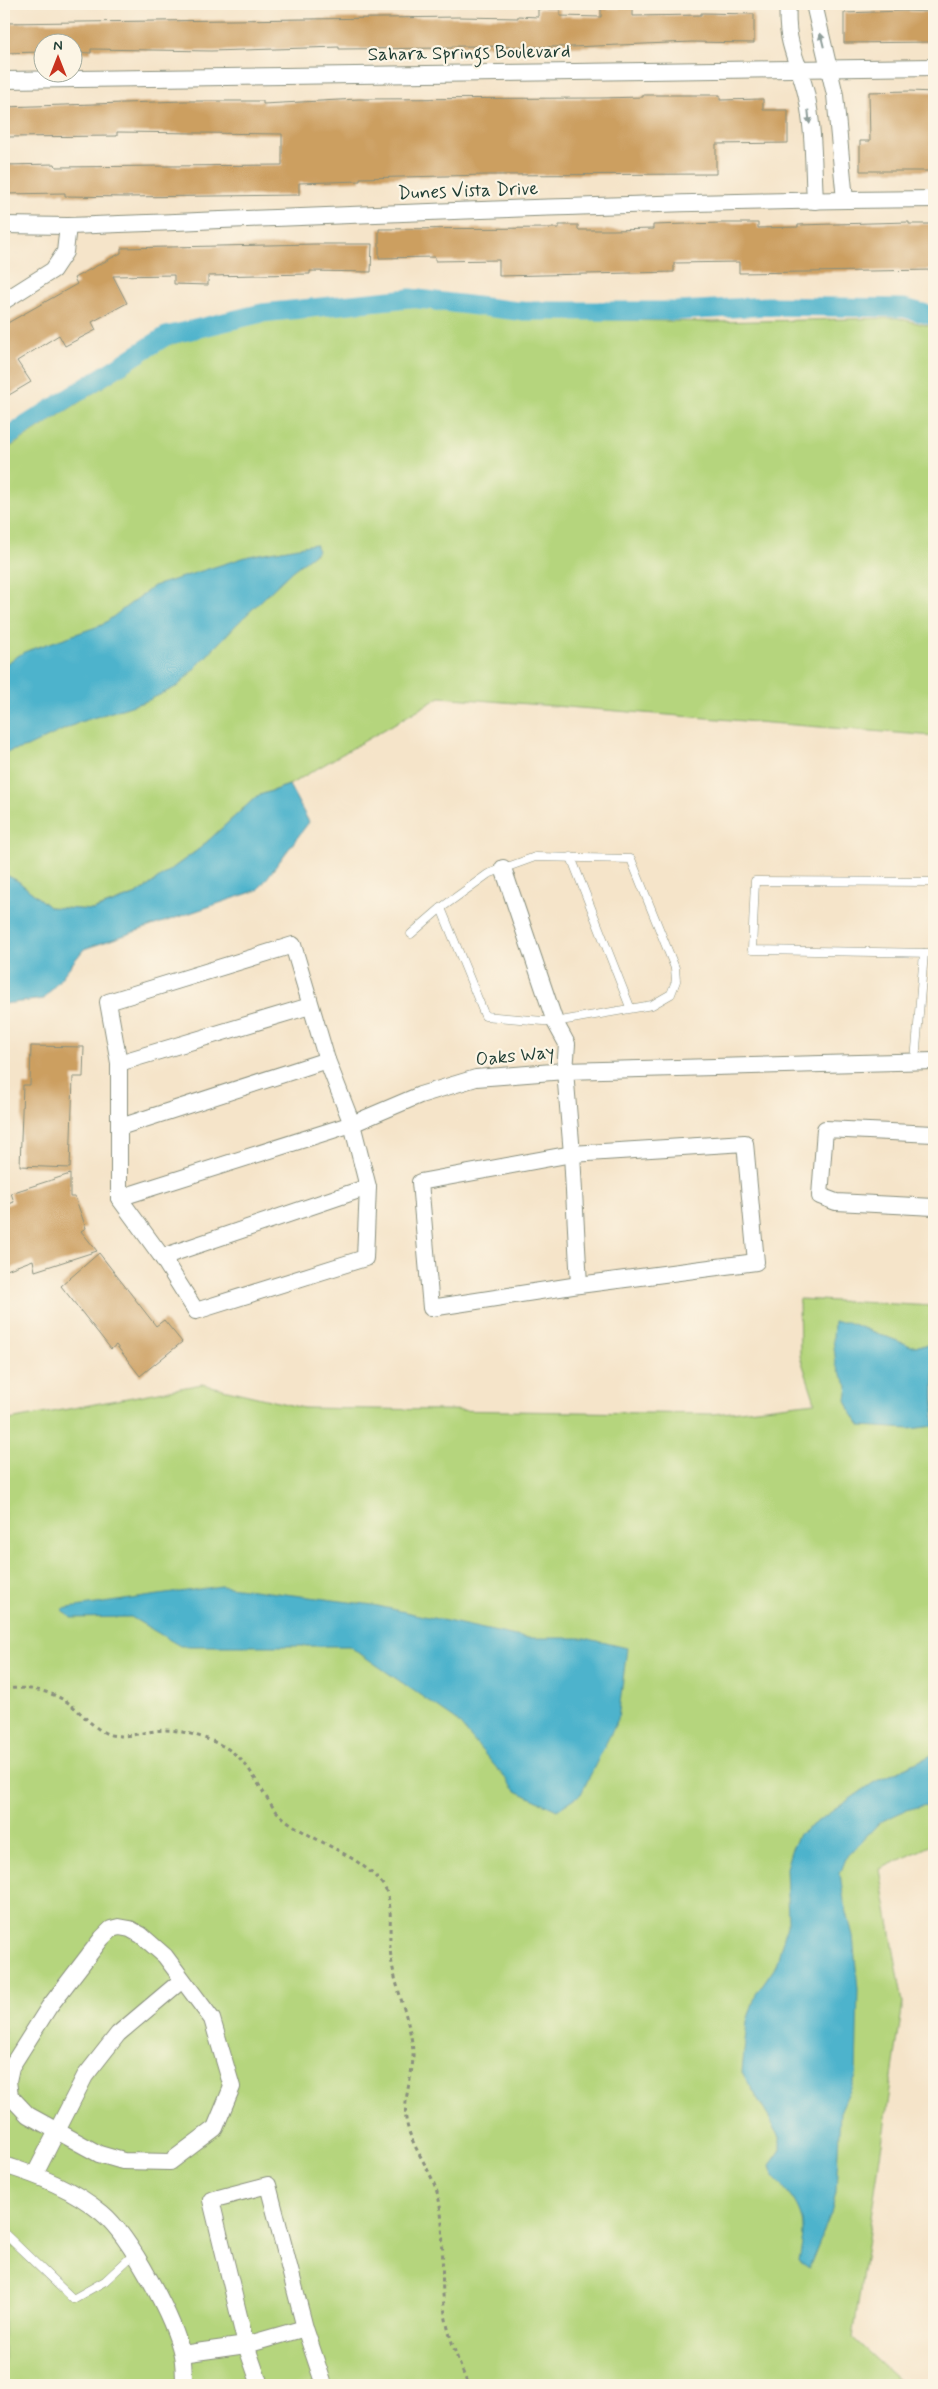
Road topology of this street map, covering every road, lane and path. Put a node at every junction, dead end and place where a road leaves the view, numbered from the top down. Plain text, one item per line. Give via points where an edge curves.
1 (788, 4) edge
2 (814, 4) edge
3 (830, 68) junction
4 (934, 68) edge
5 (798, 70) junction
6 (4, 80) edge
7 (934, 199) edge
8 (845, 200) junction
9 (815, 201) junction
10 (4, 226) edge
11 (68, 226) junction
12 (4, 301) edge
13 (571, 857) junction
14 (503, 868) junction
15 (934, 882) edge
16 (441, 908) junction
17 (411, 934) dead end
18 (924, 953) junction
19 (934, 953) edge
20 (310, 1006) junction
21 (630, 1007) junction
22 (555, 1022) junction
23 (327, 1060) junction
24 (915, 1061) junction
25 (934, 1061) edge
26 (119, 1063) junction
27 (565, 1071) junction
28 (352, 1124) junction
29 (120, 1127) junction
30 (934, 1134) edge
31 (572, 1154) junction
32 (368, 1187) junction
33 (118, 1198) junction
34 (934, 1207) edge
35 (162, 1257) junction
36 (579, 1285) junction
37 (4, 1689) edge
38 (182, 1980) junction
39 (56, 2130) junction
40 (4, 2165) edge
41 (35, 2174) junction
42 (4, 2233) edge
43 (134, 2254) junction
44 (305, 2328) junction
45 (246, 2345) junction
46 (182, 2354) junction
47 (184, 2385) edge
48 (260, 2385) edge
49 (324, 2385) edge
50 (468, 2385) edge

1 - 5 street via 786,26
3 -> 2 street
3 - 4 street, Sahara Springs Boulevard
3 - 5 street, Sahara Springs Boulevard
3 - 8 street
5 - 6 street, Sahara Springs Boulevard
5 -> 9 street via 809,114
7 - 8 street, Dunes Vista Drive
8 - 9 street, Dunes Vista Drive
9 - 11 street, Dunes Vista Drive
10 - 11 street, Dunes Vista Drive
11 - 12 street via 65,252 53,270
13 - 14 lane via 535,857
13 - 21 lane
13 - 21 lane via 632,859 675,968 672,994 652,1005
14 - 16 lane via 488,874
14 - 22 street
15 - 18 lane via 755,881 752,950
16 - 17 lane
16 - 22 lane via 485,1016
18 - 19 lane
18 - 24 lane
20 - 23 street
20 - 26 street
20 - 26 street via 293,945 108,1002
21 - 22 lane
22 - 27 street via 567,1044
23 - 28 street
23 - 29 street
24 - 25 street, Oaks Way
24 - 27 street, Oaks Way
26 - 29 street
27 - 28 street, Oaks Way via 476,1078 420,1094
27 - 31 street
28 - 32 street
28 - 33 street, Oaks Way
29 - 33 street
30 - 34 street via 826,1130 820,1196 836,1202
31 - 36 street
31 - 36 street via 420,1182 431,1308
31 - 36 street via 746,1142 756,1262
32 - 35 street
32 - 35 street via 365,1258 196,1311
33 - 35 street
37 - 50 path via 30,1689 55,1695 110,1734 178,1731 228,1748 246,1764 280,1816 354,1860 383,1886 388,1898 393,1973 413,2052 405,2105 406,2122 432,2175 439,2200 445,2316
38 - 39 street via 118,2034 84,2076
38 - 39 street via 212,2019 232,2087 215,2128 170,2162 123,2161 99,2154
38 - 39 street via 165,1956 130,1929 111,1929 102,1938 50,2007 11,2067 8,2081 10,2096 28,2115
39 - 41 street
40 - 41 street
41 - 43 street via 70,2191 104,2214
42 - 43 lane via 73,2299 104,2281
43 - 46 street via 160,2296
44 - 45 street
44 - 45 street via 268,2185 211,2200
44 - 49 street
45 - 46 street
45 - 48 street
46 - 47 street

